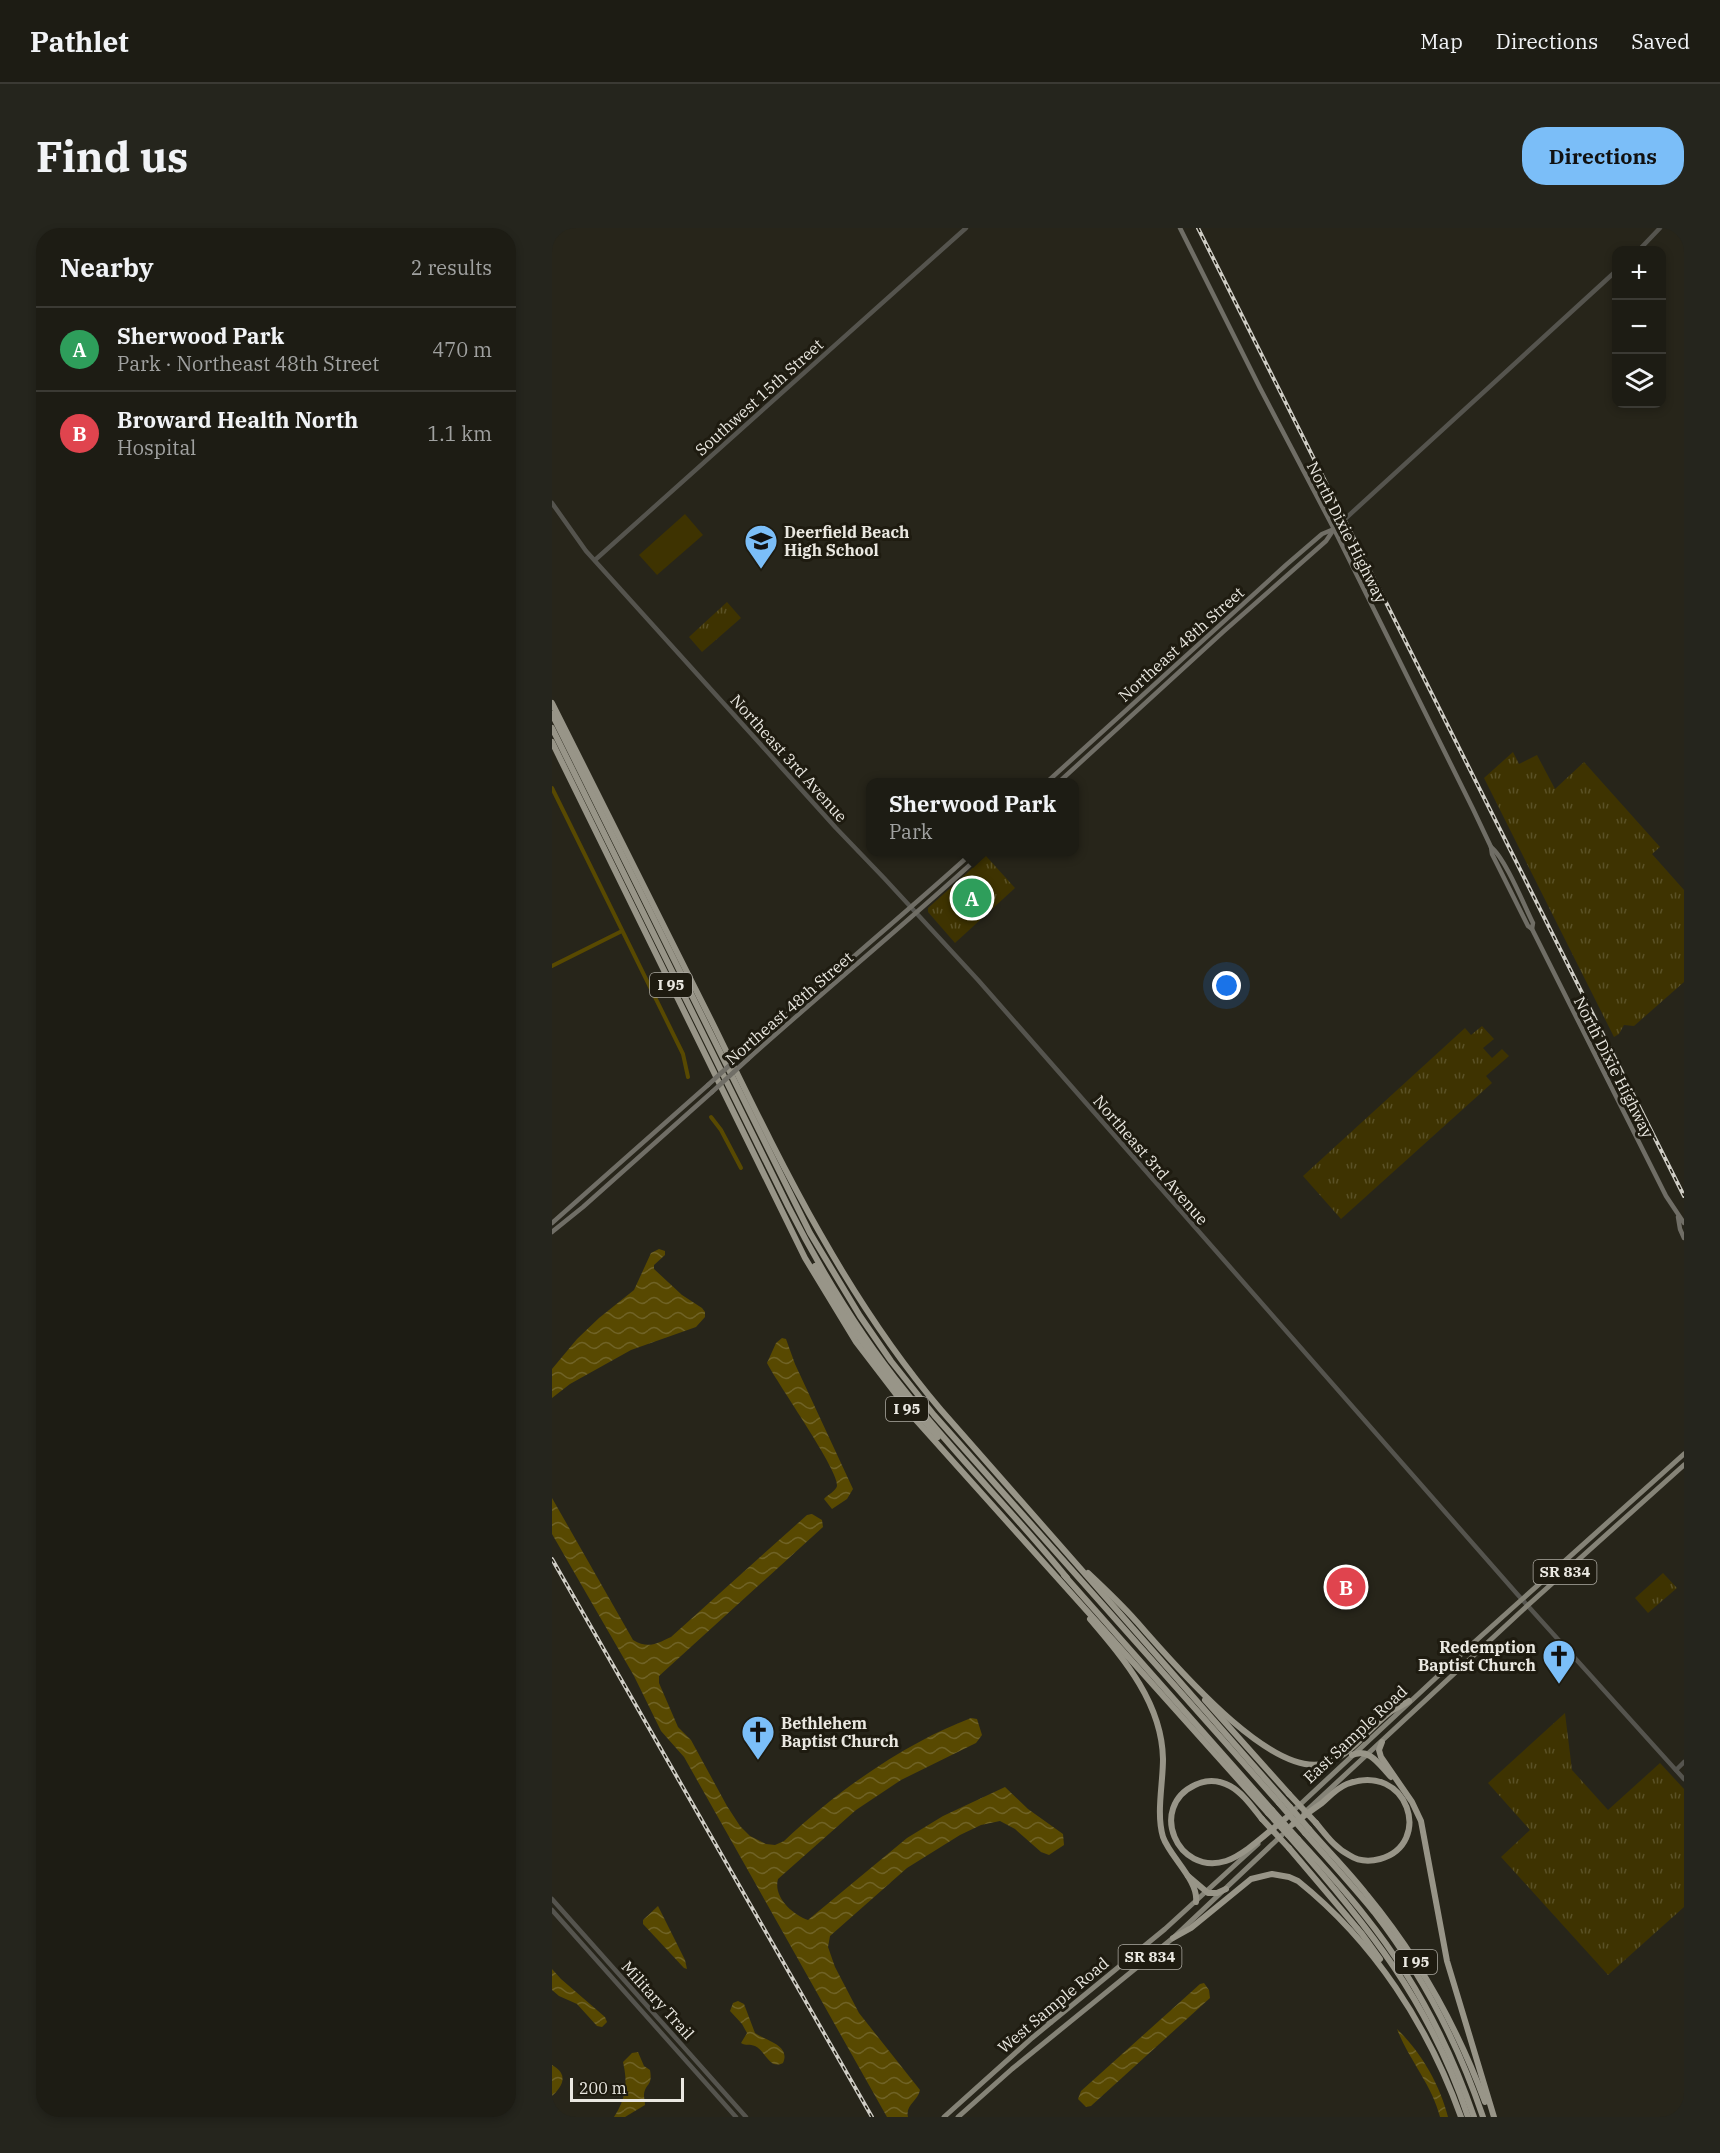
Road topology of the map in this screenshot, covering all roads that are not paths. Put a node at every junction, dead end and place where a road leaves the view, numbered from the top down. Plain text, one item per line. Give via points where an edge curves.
1 (966, 228) edge
2 (1180, 228) edge
3 (1660, 228) edge
4 (1642, 246) edge
5 (1612, 276) edge
6 (552, 504) edge
7 (1334, 529) junction
8 (595, 560) junction
9 (1227, 618) junction
10 (1199, 654) junction
11 (552, 703) edge
12 (552, 714) edge
13 (552, 728) edge
14 (552, 742) edge
15 (1052, 778) edge
16 (1064, 778) edge
17 (969, 856) edge
18 (972, 856) edge
19 (979, 856) edge
20 (968, 866) junction
21 (911, 908) junction
22 (916, 913) junction
23 (1678, 1214) junction
24 (786, 1220) junction
25 (552, 1223) edge
26 (1684, 1223) edge
27 (552, 1232) edge
28 (1684, 1238) edge
29 (889, 1345) junction
30 (917, 1394) junction
31 (1684, 1454) edge
32 (1684, 1465) edge
33 (1638, 1495) junction
34 (1622, 1521) junction
35 (1063, 1550) junction
36 (1057, 1576) junction
37 (1067, 1578) junction
38 (1522, 1600) junction
39 (1527, 1606) junction
40 (1193, 1685) junction
41 (1409, 1701) junction
42 (1382, 1742) junction
43 (1368, 1754) junction
44 (1352, 1755) junction
45 (1684, 1762) edge
46 (1676, 1770) junction
47 (1684, 1779) edge
48 (1398, 1784) junction
49 (1281, 1801) junction
50 (1270, 1812) junction
51 (1286, 1818) junction
52 (1292, 1825) junction
53 (1307, 1831) junction
54 (1297, 1841) junction
55 (1187, 1876) junction
56 (1226, 1889) junction
57 (1206, 1893) junction
58 (552, 1899) edge
59 (1196, 1902) junction
60 (552, 1910) edge
61 (1173, 1938) junction
62 (1392, 1981) junction
63 (1040, 2019) dead end
64 (1051, 2022) junction
65 (736, 2117) edge
66 (746, 2117) edge
67 (944, 2117) edge
68 (958, 2117) edge
69 (1461, 2117) edge
70 (1468, 2117) edge
71 (1474, 2117) edge
72 (1483, 2117) edge
73 (1492, 2117) edge

1 - 8 street, Southwest 15th Street
2 - 7 main road, North Dixie Highway
3 - 4 street
5 - 7 street, Northeast 48th Street
6 - 8 street, Northeast 3rd Avenue
7 - 9 main road, Northeast 48th Street via 1322,534
7 - 10 main road, Northeast 48th Street via 1326,541
7 - 23 main road, North Dixie Highway via 1528,926
8 - 21 street, Northeast 3rd Avenue
9 - 10 main road via 1200,647
9 - 15 main road, Northeast 48th Street
10 - 16 main road, Northeast 48th Street
11 - 29 highway, I 95 via 802,1199 844,1276
12 - 30 highway via 810,1233 860,1316
13 - 37 highway via 827,1279 904,1391
14 - 24 highway, I 95
17 - 21 main road, Northeast 48th Street
18 - 20 main road
19 - 20 main road, Northeast 48th Street
20 - 22 main road, Northeast 48th Street
21 - 22 street, Northeast 3rd Avenue
21 - 25 main road, Northeast 48th Street, bridge
22 - 27 main road, Northeast 48th Street, bridge
22 - 38 street, Northeast 3rd Avenue
23 - 26 main road, North Dixie Highway
23 - 28 main road, North Dixie Highway
24 - 36 highway, I 95 via 830,1301 880,1375
24 - 37 highway via 852,1327 892,1383
29 - 30 highway
29 - 35 highway, I 95
30 - 49 highway
31 - 33 main road, East Sample Road / SR 834
32 - 34 main road, East Sample Road / SR 834
33 - 34 main road via 1638,1501
33 - 38 main road, East Sample Road / SR 834
34 - 39 main road, East Sample Road / SR 834
35 - 40 highway via 1134,1618
35 - 49 highway, I 95
36 - 50 highway, I 95
36 - 55 highway via 1062,1588 1140,1685 1152,1708 1162,1743 1162,1833
37 - 50 highway
38 - 39 street, Northeast 3rd Avenue
38 - 41 main road, East Sample Road / SR 834
39 - 42 main road, East Sample Road / SR 834
39 - 46 street, Northeast 3rd Avenue
40 - 41 highway via 1276,1752 1309,1766 1338,1758
40 - 52 highway, bridge via 1289,1794 1316,1823 1340,1850 1355,1859 1385,1857 1399,1847 1409,1822 1407,1805 1397,1791 1386,1783 1365,1779 1337,1789
41 - 44 main road, East Sample Road / SR 834
42 - 43 main road, East Sample Road / SR 834
42 - 48 highway via 1381,1757
43 - 44 highway
43 - 48 highway
43 - 52 main road, East Sample Road / SR 834
44 - 51 main road, East Sample Road / SR 834
45 - 46 street
46 - 47 street, Northeast 3rd Avenue
48 - 73 highway via 1412,1802 1423,1827 1445,1955
49 - 53 highway, bridge
50 - 54 highway, I 95, bridge
51 - 57 main road, West Sample Road / SR 834
51 - 62 highway, bridge via 1240,1854 1212,1863 1183,1850 1171,1822 1174,1806 1193,1785 1217,1781 1232,1787 1262,1819 1289,1848 1362,1934
52 - 56 main road, West Sample Road / SR 834
53 - 72 highway via 1412,1966 1452,2040
53 - 73 highway, I 95 via 1366,1893 1421,1970 1461,2043
54 - 70 highway, I 95 via 1361,1920 1409,1988 1443,2053
54 - 71 highway via 1365,1916 1408,1976 1452,2060
55 - 57 highway
55 - 59 highway
56 - 57 highway
56 - 61 main road, West Sample Road / SR 834
57 - 59 main road, West Sample Road / SR 834
58 - 66 street, Military Trail
59 - 64 main road, West Sample Road / SR 834
60 - 65 street, Military Trail
61 - 62 highway via 1191,1928 1248,1880 1264,1875 1282,1876 1311,1891 1357,1937
61 - 68 main road, West Sample Road / SR 834
62 - 69 highway via 1429,2045
63 - 64 main road
64 - 67 main road, West Sample Road / SR 834

